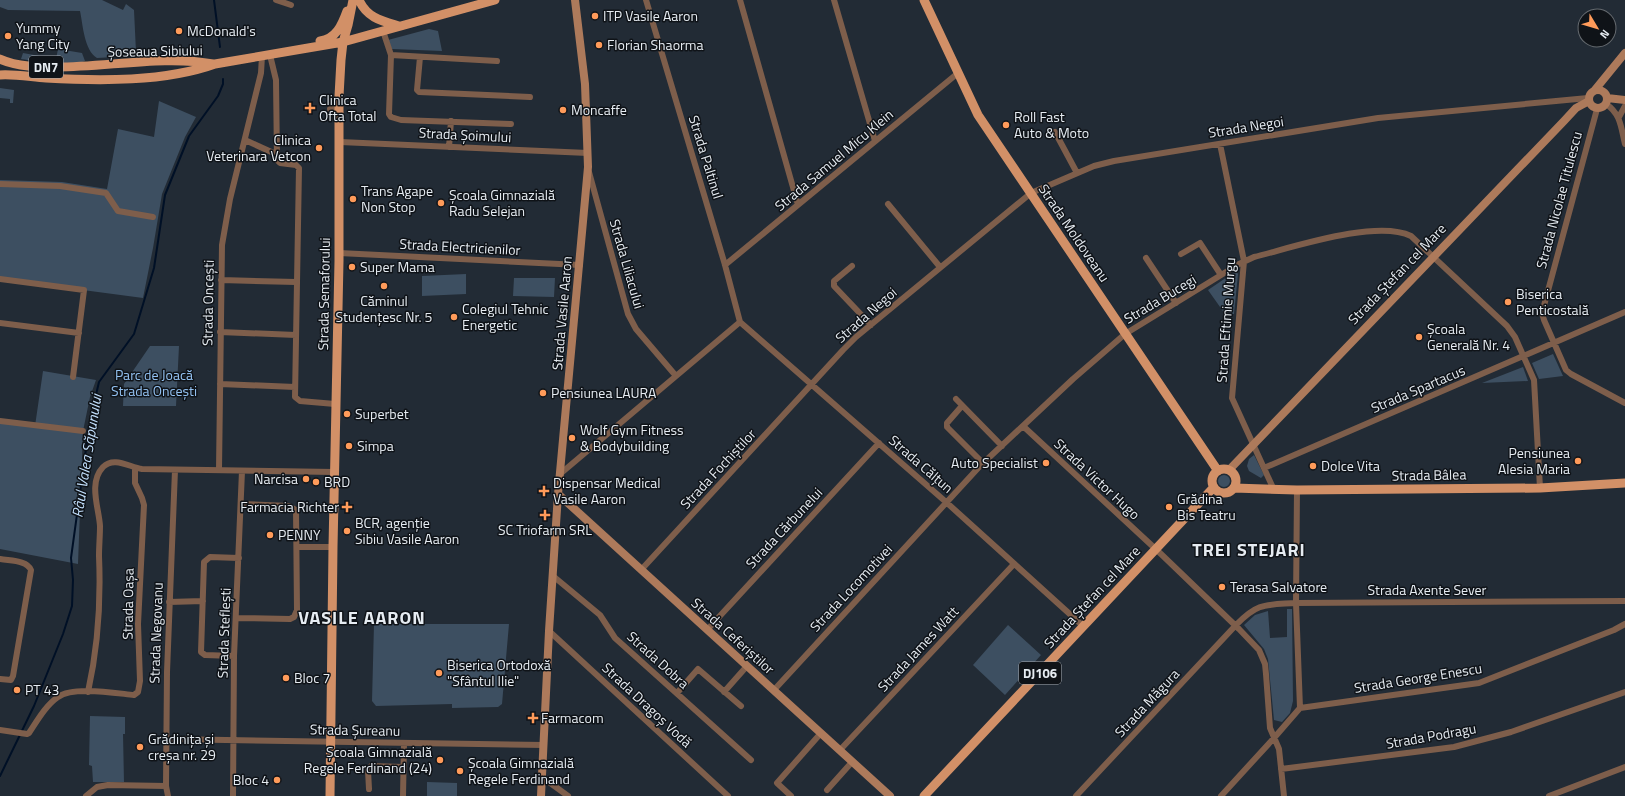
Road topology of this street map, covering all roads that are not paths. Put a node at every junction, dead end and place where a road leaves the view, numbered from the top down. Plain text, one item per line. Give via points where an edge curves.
1 (276, 0) edge
2 (352, 0) edge
3 (359, 0) edge
4 (495, 0) edge
5 (575, 0) edge
6 (646, 0) edge
7 (740, 0) edge
8 (834, 0) edge
9 (924, 0) edge
10 (291, 5) dead end
11 (401, 26) junction
12 (383, 31) junction
13 (343, 42) junction
14 (286, 51) junction
15 (1625, 53) edge
16 (391, 55) junction
17 (266, 56) junction
18 (420, 58) junction
19 (0, 60) edge
20 (496, 61) dead end
21 (215, 64) junction
22 (958, 73) junction
23 (0, 75) edge
24 (1594, 91) junction
25 (530, 97) dead end
26 (1588, 100) junction
27 (1625, 100) edge
28 (1607, 101) junction
29 (1625, 106) edge
30 (1597, 109) junction
31 (1619, 117) junction
32 (451, 121) junction
33 (511, 124) dead end
34 (1055, 132) dead end
35 (245, 140) junction
36 (875, 141) junction
37 (340, 142) junction
38 (1220, 144) junction
39 (1625, 144) edge
40 (449, 147) junction
41 (588, 153) junction
42 (278, 155) junction
43 (588, 167) junction
44 (1077, 173) junction
45 (0, 184) edge
46 (1031, 193) junction
47 (888, 204) dead end
48 (798, 206) junction
49 (153, 217) dead end
50 (339, 253) junction
51 (1181, 254) dead end
52 (1434, 257) junction
53 (1146, 258) dead end
54 (1244, 261) junction
55 (580, 265) junction
56 (725, 265) junction
57 (852, 266) dead end
58 (940, 267) junction
59 (1221, 275) junction
60 (0, 279) edge
61 (221, 280) junction
62 (296, 282) junction
63 (1176, 303) junction
64 (1625, 312) edge
65 (740, 322) junction
66 (0, 323) edge
67 (870, 325) junction
68 (220, 332) junction
69 (79, 334) junction
70 (1125, 334) junction
71 (296, 335) junction
72 (1554, 343) junction
73 (1524, 356) junction
74 (676, 376) junction
75 (73, 377) dead end
76 (220, 384) junction
77 (812, 385) junction
78 (295, 387) junction
79 (956, 399) dead end
80 (1625, 403) edge
81 (335, 404) junction
82 (961, 408) dead end
83 (0, 421) edge
84 (1023, 426) junction
85 (83, 431) dead end
86 (879, 443) junction
87 (1253, 444) junction
88 (1002, 446) junction
89 (983, 463) junction
90 (135, 468) junction
91 (1264, 468) junction
92 (175, 470) junction
93 (219, 470) junction
94 (1229, 470) junction
95 (242, 471) junction
96 (1218, 471) junction
97 (334, 472) junction
98 (560, 474) junction
99 (1625, 483) edge
100 (1214, 487) junction
101 (1234, 488) junction
102 (1540, 488) junction
103 (1274, 490) junction
104 (1297, 490) junction
105 (558, 494) junction
106 (946, 502) junction
107 (241, 504) junction
108 (297, 547) junction
109 (333, 547) junction
110 (1156, 549) junction
111 (239, 558) junction
112 (0, 559) edge
113 (1014, 564) junction
114 (641, 570) junction
115 (553, 576) junction
116 (203, 601) junction
117 (1625, 601) edge
118 (169, 602) junction
119 (1296, 603) junction
120 (236, 618) junction
121 (1625, 624) edge
122 (1236, 625) junction
123 (1083, 626) junction
124 (707, 630) junction
125 (549, 631) junction
126 (234, 656) junction
127 (747, 666) junction
128 (0, 679) edge
129 (774, 690) junction
130 (88, 692) junction
131 (724, 692) junction
132 (1625, 692) edge
133 (677, 694) junction
134 (740, 706) dead end
135 (1300, 708) junction
136 (0, 730) edge
137 (820, 733) junction
138 (1274, 738) junction
139 (166, 739) junction
140 (233, 740) junction
141 (331, 741) junction
142 (404, 743) junction
143 (544, 745) junction
144 (840, 750) junction
145 (751, 760) dead end
146 (852, 762) junction
147 (403, 767) junction
148 (1625, 767) edge
149 (1281, 769) junction
150 (542, 777) junction
151 (166, 786) junction
152 (369, 789) dead end
153 (827, 790) dead end
154 (86, 796) edge
155 (168, 796) edge
156 (232, 796) edge
157 (330, 796) edge
158 (403, 796) edge
159 (541, 796) edge
160 (568, 796) edge
161 (728, 796) edge
162 (791, 796) edge
163 (890, 796) edge
164 (924, 796) edge
165 (1076, 796) edge
166 (1221, 796) edge
167 (1284, 796) edge
168 (1549, 796) edge

1 - 10 street
2 - 13 main road, Strada Semaforului
2 - 14 main road via 335,34 324,40
3 - 11 main road via 366,12 380,21
4 - 11 main road, DN7
5 - 41 street, Strada Vasile Aaron via 585,84
6 - 56 street, Strada Paltinul
7 - 48 street
8 - 36 street
9 - 22 main road, Strada Moldoveanu
11 - 12 main road, DN7
12 - 13 main road, DN7
12 - 16 street
13 - 14 main road, DN7
13 - 37 main road, Strada Semaforului via 335,109
14 - 17 main road, DN7
15 - 24 street
16 - 18 street
16 - 32 street, Strada Șoimului via 391,117 401,120
17 - 21 main road, DN7
17 - 35 street, Strada Oncești
17 - 42 street via 276,80
18 - 20 street
18 - 25 street via 417,90 420,92
19 - 21 main road, Șoseaua Sibiului / DN7 via 39,67 193,61
21 - 23 main road, Șoseaua Sibiului / DN7 via 191,72 91,80
22 - 36 street, Strada Samuel Micu Klein
22 - 46 main road, Strada Moldoveanu via 978,115
24 - 26 street
24 - 28 street via 1602,91
26 - 30 street
26 - 38 street, Strada Negoi via 1378,118
26 - 52 street, Strada Ștefan cel Mare via 1572,112
27 - 28 street
28 - 30 street via 1602,108
28 - 31 street
29 - 31 street
30 - 72 street, Strada Nicolae Titulescu via 1543,304 1542,313
31 - 39 street
32 - 33 street, Strada Șoimului
32 - 40 street
34 - 44 street
35 - 42 street
35 - 61 street, Strada Oncești via 226,221
36 - 48 street, Strada Samuel Micu Klein
37 - 40 street, Strada Șoimului
37 - 50 main road, Strada Semaforului
38 - 44 street, Strada Negoi via 1105,163
38 - 54 street, Strada Eftimie Murgu
40 - 41 street, Strada Șoimului
41 - 43 street, Strada Vasile Aaron
42 - 62 street via 280,163 296,165 299,168
43 - 55 street, Strada Vasile Aaron
43 - 74 street, Strada Liliacului via 628,314 636,329
44 - 46 street, Strada Negoi
45 - 49 street via 60,186 106,193 118,211
46 - 58 street, Strada Negoi
46 - 70 main road, Strada Moldoveanu
47 - 58 street
48 - 56 street, Strada Samuel Micu Klein
50 - 55 street, Strada Electricienilor
50 - 81 main road, Strada Semaforului
51 - 59 street via 1200,243
52 - 54 street, Strada Bucegi via 1411,236 1385,231 1357,232
52 - 73 street, Strada Bucegi via 1512,332
52 - 87 street, Strada Ștefan cel Mare
53 - 63 street
54 - 59 street, Strada Bucegi
54 - 87 street, Strada Eftimie Murgu via 1232,398
55 - 98 street, Strada Vasile Aaron
56 - 65 street, Strada Paltinul
57 - 67 street via 834,281 834,286
58 - 67 street, Strada Negoi
59 - 63 street, Strada Bucegi
60 - 69 street via 84,290
61 - 62 street
61 - 68 street, Strada Oncești
62 - 71 street
63 - 70 street, Strada Bucegi
64 - 72 street, Strada Spartacus
65 - 74 street
65 - 77 street, Strada Călțun
66 - 69 street
67 - 77 street, Strada Negoi
68 - 71 street
68 - 76 street, Strada Oncești
69 - 75 street
70 - 84 street, Strada Bucegi
70 - 96 main road, Strada Moldoveanu
71 - 78 street
72 - 73 street, Strada Spartacus
72 - 80 street, Strada Nicolae Titulescu via 1563,365 1571,374
73 - 91 street, Strada Spartacus
73 - 102 street via 1534,380
74 - 98 street
76 - 78 street
76 - 93 street, Strada Oncești
77 - 86 street, Strada Călțun
77 - 114 street, Strada Fochiștilor
78 - 81 street via 295,396 300,402
79 - 88 street
81 - 97 main road, Strada Semaforului
82 - 89 street via 946,425
83 - 85 street
84 - 88 street, Strada Bucegi
84 - 110 street, Strada Victor Hugo
86 - 106 street, Strada Călțun
86 - 124 street, Strada Cărbunelui
87 - 91 street, Strada Eftimie Murgu
87 - 94 street, Strada Ștefan cel Mare
88 - 89 street, Strada Bucegi
89 - 106 street, Strada Bucegi
90 - 92 street
90 - 130 street via 110,462 102,468 96,479 95,497 100,526 101,600
90 - 130 street, Strada Oașa via 135,484 144,504 138,624 139,689 134,695
91 - 103 street, Strada Eftimie Murgu
92 - 93 street
92 - 118 street, Strada Negovanu
93 - 95 street
94 - 96 main road
94 - 101 main road via 1236,479
95 - 97 street
95 - 107 street, Strada Steflești
96 - 100 main road, DJ106 via 1213,479
97 - 109 main road, Strada Semaforului
98 - 105 street, Strada Vasile Aaron
99 - 102 main road, Strada Bâlea
100 - 101 main road via 1222,493
100 - 110 main road, Strada Ștefan cel Mare / DJ106
101 - 103 main road, Strada Bâlea
102 - 104 main road, Strada Bâlea
103 - 104 main road, Strada Bâlea
104 - 119 street
105 - 114 street, Strada Ceferiștilor
105 - 115 street, Strada Vasile Aaron
106 - 113 street, Strada Călțun
106 - 129 street, Strada Locomotivei
107 - 108 street via 293,507 297,514
107 - 111 street, Strada Steflești
108 - 109 street
108 - 120 street via 297,610 294,618
109 - 141 main road, Strada Semaforului
110 - 122 street, Strada Victor Hugo
110 - 123 main road, Strada Ștefan cel Mare / DJ106
111 - 116 street via 210,557 204,562
111 - 120 street, Strada Steflești
112 - 128 street via 26,563 31,570 13,676 11,680
113 - 123 street, Strada Călțun
113 - 144 street, Strada James Watt
114 - 124 street, Strada Ceferiștilor
115 - 125 street, Strada Vasile Aaron
115 - 133 street, Strada Dobra via 600,615 615,638
116 - 118 street
116 - 126 street via 201,652 206,655
117 - 119 street, Strada Axente Sever
118 - 139 street, Strada Negovanu
119 - 122 street, Strada Axente Sever via 1260,607 1251,611
119 - 135 street
120 - 126 street, Strada Steflești
121 - 135 street, Strada George Enescu via 1479,683
122 - 138 street, Strada Victor Hugo via 1255,644 1265,664 1269,720
122 - 165 street, Strada Măgura
123 - 164 main road, Strada Ștefan cel Mare / DJ106
124 - 127 street, Strada Ceferiștilor
125 - 143 street, Strada Vasile Aaron
125 - 161 street, Strada Dragoș Vodă
126 - 140 street, Strada Steflești
127 - 129 street, Strada Ceferiștilor
127 - 131 street
129 - 137 street, Strada Ceferiștilor
130 - 136 street via 74,691 56,698 29,733
131 - 133 street via 698,669
131 - 134 street
132 - 149 street, Strada Podragu via 1511,732 1454,747
133 - 145 street, Strada Dobra
135 - 138 street
137 - 144 street, Strada Ceferiștilor
137 - 162 street via 776,783
138 - 149 street, Strada Victor Hugo via 1279,749
138 - 166 street
139 - 140 street, Strada Șureanu
139 - 151 street, Strada Negovanu
140 - 141 street, Strada Șureanu
140 - 156 street, Strada Steflești
141 - 142 street, Strada Șureanu
141 - 157 main road, Strada Semaforului
142 - 143 street, Strada Șureanu
142 - 147 street
143 - 150 street, Strada Vasile Aaron
144 - 146 street, Strada Ceferiștilor
146 - 153 street
146 - 163 street, Strada Ceferiștilor
147 - 152 street via 371,766 368,770
147 - 158 street
148 - 168 street
149 - 167 street, Strada Victor Hugo
150 - 159 street, Strada Vasile Aaron
150 - 160 street
151 - 154 street via 108,785 97,787
151 - 155 street, Strada Negovanu

